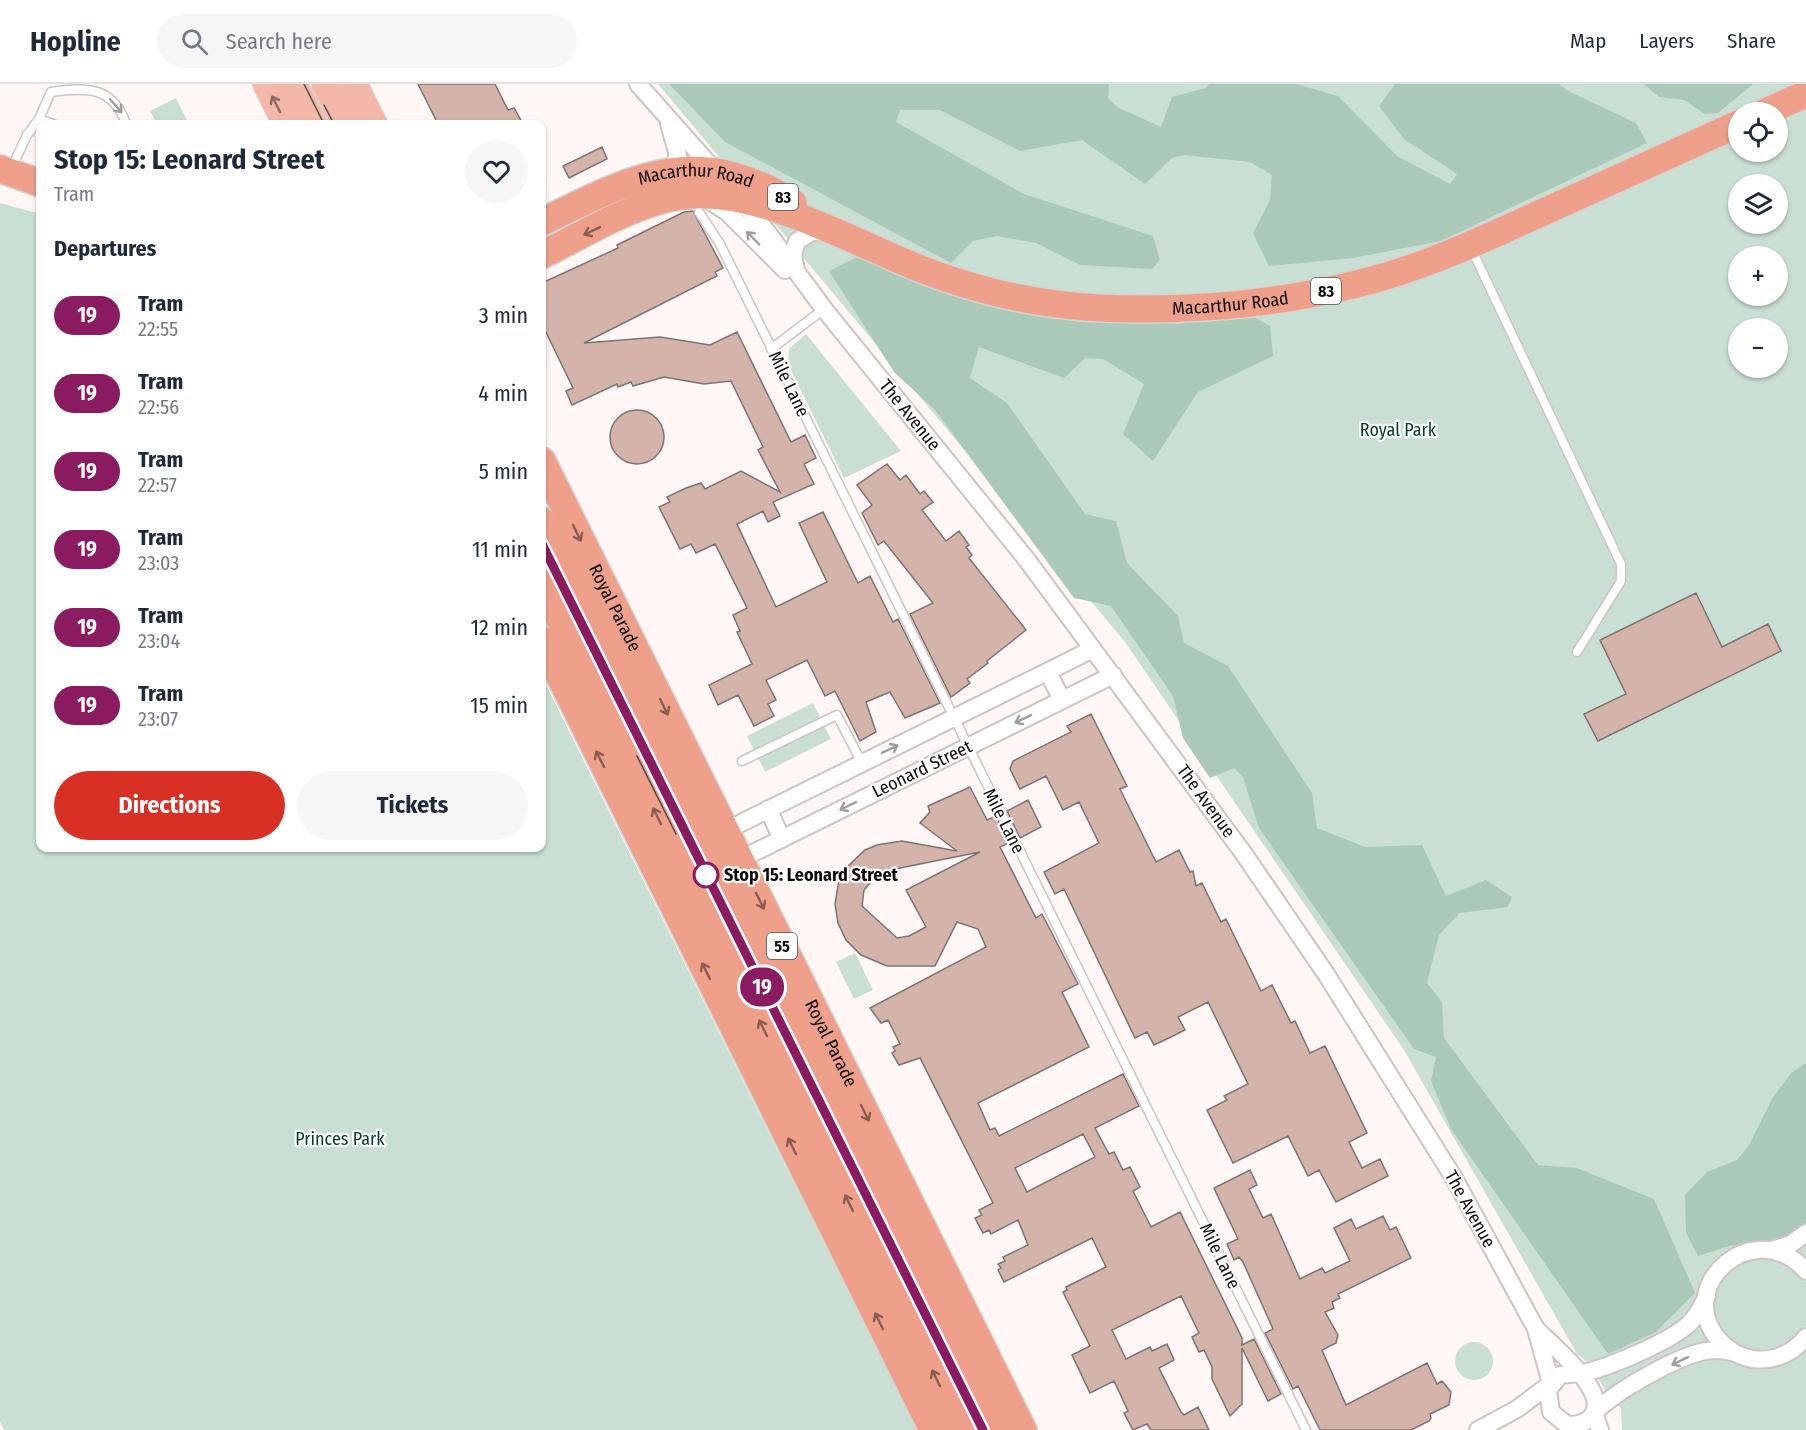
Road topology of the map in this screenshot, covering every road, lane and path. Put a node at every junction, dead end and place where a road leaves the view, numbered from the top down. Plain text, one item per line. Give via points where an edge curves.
1 (266, 84) edge
2 (294, 84) edge
3 (638, 84) edge
4 (354, 85) edge
5 (328, 91) edge
6 (1806, 94) edge
7 (1788, 102) edge
8 (666, 115) junction
9 (39, 119) edge
10 (125, 120) edge
11 (284, 120) edge
12 (312, 120) edge
13 (343, 120) edge
14 (372, 120) edge
15 (36, 123) edge
16 (1728, 129) edge
17 (5, 170) edge
18 (715, 171) junction
19 (671, 172) junction
20 (36, 182) edge
21 (739, 198) junction
22 (699, 203) junction
23 (642, 207) junction
24 (546, 220) edge
25 (838, 234) junction
26 (1470, 245) junction
27 (546, 253) edge
28 (797, 271) junction
29 (824, 309) junction
30 (771, 349) junction
31 (546, 480) edge
32 (552, 508) edge
33 (546, 529) edge
34 (546, 594) edge
35 (546, 645) edge
36 (1093, 649) junction
37 (1576, 652) dead end
38 (1048, 672) junction
39 (1113, 675) junction
40 (582, 693) junction
41 (1062, 700) junction
42 (952, 717) junction
43 (967, 747) junction
44 (742, 761) dead end
45 (862, 763) junction
46 (768, 809) junction
47 (725, 831) junction
48 (782, 839) junction
49 (659, 849) junction
50 (708, 858) junction
51 (739, 860) junction
52 (684, 871) junction
53 (689, 909) junction
54 (868, 1148) junction
55 (820, 1173) junction
56 (1806, 1233) edge
57 (1772, 1250) junction
58 (1806, 1271) edge
59 (1707, 1296) junction
60 (1536, 1329) junction
61 (1805, 1339) edge
62 (1736, 1353) junction
63 (1579, 1374) junction
64 (1551, 1383) junction
65 (1594, 1412) junction
66 (1567, 1427) edge
67 (933, 1430) edge
68 (962, 1430) edge
69 (994, 1430) edge
70 (1023, 1430) edge
71 (1306, 1430) edge
72 (1478, 1430) edge
73 (1600, 1430) edge

11 -> 1 main road
2 - 12 main road
3 - 8 street
4 - 5 main road
4 - 14 main road
5 - 13 main road
6 - 7 highway
8 - 18 street
8 - 19 street via 678,150
9 -> 10 lane via 51,92 79,88 102,93 121,109
15 - 17 lane
16 - 26 highway, Macarthur Road / 83
17 - 20 highway
18 - 19 highway, Macarthur Road / 83
18 - 21 highway
18 - 25 highway, Macarthur Road / 83 via 762,185
19 - 23 highway
19 - 24 highway, Macarthur Road / 83 via 615,187
21 - 22 highway, Macarthur Road / 83
21 - 25 highway, Macarthur Road / 83
21 - 28 street, The Avenue
22 - 23 highway, Macarthur Road / 83 via 674,197
29 -> 22 street, The Avenue via 727,212
22 - 30 lane, Mile Lane
23 -> 27 highway, Macarthur Road / 83
25 - 26 highway, Macarthur Road / 83 via 924,270 993,291 1065,304 1131,308 1214,306 1303,295 1382,277
25 - 28 street via 812,232 797,241 793,255
26 - 37 lane via 1621,564 1621,581
28 - 29 street, The Avenue
29 - 30 lane
29 - 36 street, The Avenue via 1027,560
30 - 42 lane, Mile Lane
31 - 32 highway, Royal Parade / 55
32 -> 47 highway, Royal Parade / 55
33 - 50 highway, Royal Parade / 55
34 - 40 highway
35 - 40 highway
36 - 38 street, Leonard Street
36 - 39 street, The Avenue
38 - 41 street
38 - 42 street, Leonard Street
39 - 41 street, Leonard Street
39 - 60 street, The Avenue via 1189,776 1326,974 1454,1178
49 -> 40 highway
41 -> 43 street, Leonard Street
42 - 43 lane, Mile Lane
45 -> 42 street, Leonard Street
43 -> 48 street, Leonard Street
43 - 71 lane, Mile Lane
44 - 45 lane via 837,715
45 - 46 street, Leonard Street
46 - 47 street, Leonard Street
46 - 48 street
47 - 50 highway
47 - 51 highway, Royal Parade / 55
48 - 51 street, Leonard Street
49 - 52 highway
49 - 53 highway
50 - 51 highway
50 - 52 highway
50 - 54 highway, Royal Parade / 55
51 -> 54 highway, Royal Parade / 55
52 - 53 highway
55 -> 53 highway
54 - 69 highway, Royal Parade / 55
54 - 70 highway, Royal Parade / 55
67 -> 55 highway
68 -> 55 highway
56 - 57 street via 1791,1244
57 - 58 street via 1789,1256
57 - 59 street via 1750,1250 1730,1259 1715,1275
59 - 62 street via 1712,1329
59 - 63 street via 1696,1316 1682,1329 1610,1365
60 - 63 street, The Avenue
60 - 64 street, The Avenue
61 - 62 street via 1775,1358 1755,1359
62 -> 65 street via 1710,1350 1694,1355 1616,1393
63 - 64 street via 1563,1374
63 - 65 street via 1594,1392
64 - 66 street via 1550,1409
64 - 72 street via 1517,1409
65 - 66 street via 1586,1421
65 - 73 street

